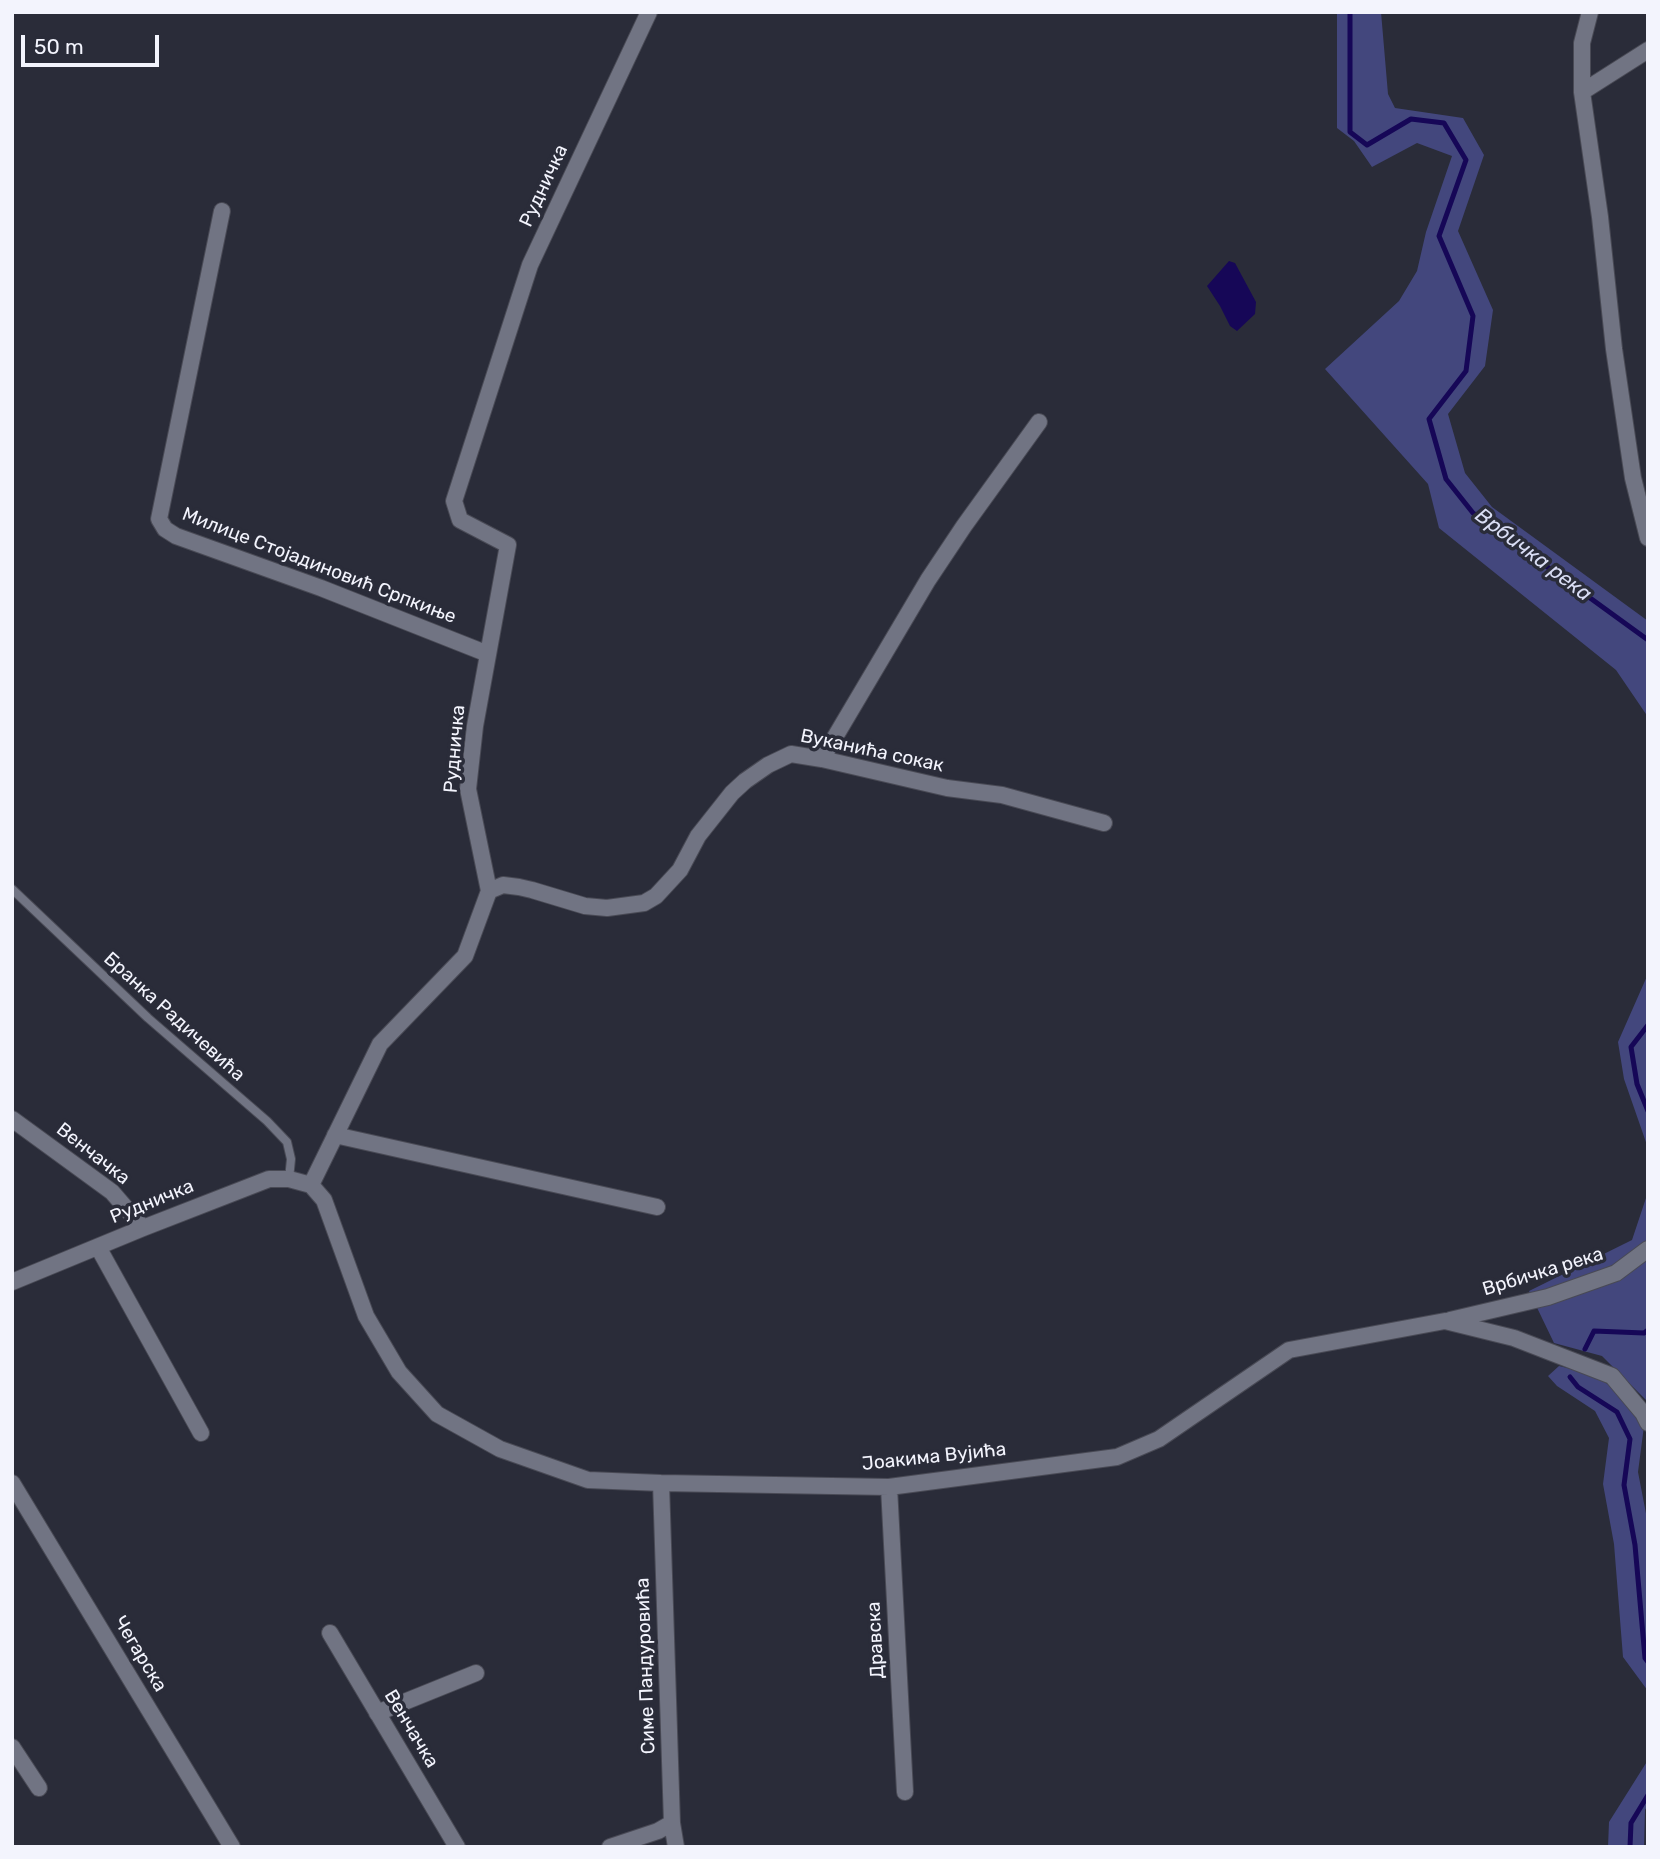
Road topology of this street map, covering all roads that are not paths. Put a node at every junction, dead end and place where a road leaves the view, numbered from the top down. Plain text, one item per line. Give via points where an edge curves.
1 (649, 12) edge
2 (1590, 12) edge
3 (1648, 50) edge
4 (1583, 92) junction
5 (222, 211) dead end
6 (1039, 422) dead end
7 (1648, 538) edge
8 (488, 654) junction
9 (822, 759) junction
10 (1104, 823) dead end
11 (12, 889) edge
12 (489, 891) junction
13 (12, 1119) edge
14 (335, 1135) junction
15 (289, 1179) junction
16 (311, 1185) junction
17 (657, 1207) dead end
18 (143, 1228) junction
19 (98, 1247) junction
20 (1648, 1249) edge
21 (12, 1282) edge
22 (1445, 1321) junction
23 (1648, 1423) edge
24 (201, 1433) dead end
25 (12, 1483) edge
26 (661, 1483) junction
27 (889, 1487) junction
28 (330, 1633) dead end
29 (476, 1673) dead end
30 (377, 1713) junction
31 (12, 1747) edge
32 (39, 1788) dead end
33 (905, 1792) dead end
34 (672, 1823) junction
35 (232, 1847) edge
36 (457, 1847) edge
37 (610, 1847) edge
38 (676, 1847) edge

1 - 8 street, Рудничка via 530,265 454,501 460,520 509,545
2 - 4 street via 1582,43
3 - 4 street
4 - 7 street via 1614,349 1633,478
5 - 8 street, Милице Стојадиновић Српкиње via 159,519 164,529
6 - 9 street via 928,580
8 - 12 street, Рудничка via 468,789
9 - 10 street, Вуканића сокак via 947,788 1002,795
9 - 12 street, Вуканића сокак via 791,754 746,781 698,836 680,870 644,903 607,908 519,887 503,885
11 - 15 lane, Бранка Радичевића via 148,1018 267,1121 287,1142
12 - 14 street via 465,956 380,1044
13 - 18 street, Венчачка via 112,1192
14 - 16 street
14 - 17 street
15 - 16 street, Рудничка
15 - 18 street, Рудничка via 270,1179
16 - 26 street, Јоакима Вујића via 324,1200 366,1316 399,1372 437,1414 500,1449 588,1480
18 - 19 street, Рудничка
19 - 21 street, Рудничка
19 - 24 street
20 - 22 street, Врбичка река via 1616,1273 1548,1297
22 - 23 street, Јоакима Вујића via 1514,1338 1612,1376
22 - 27 street, Јоакима Вујића via 1289,1350 1159,1439 1117,1457
25 - 35 street, Чегарска
26 - 27 street, Јоакима Вујића
26 - 34 street, Симе Пандуровића
27 - 33 street, Дравска
28 - 30 street, Венчачка
29 - 30 street
30 - 36 street, Венчачка
31 - 32 street
34 - 37 street
34 - 38 street, Симе Пандуровића

